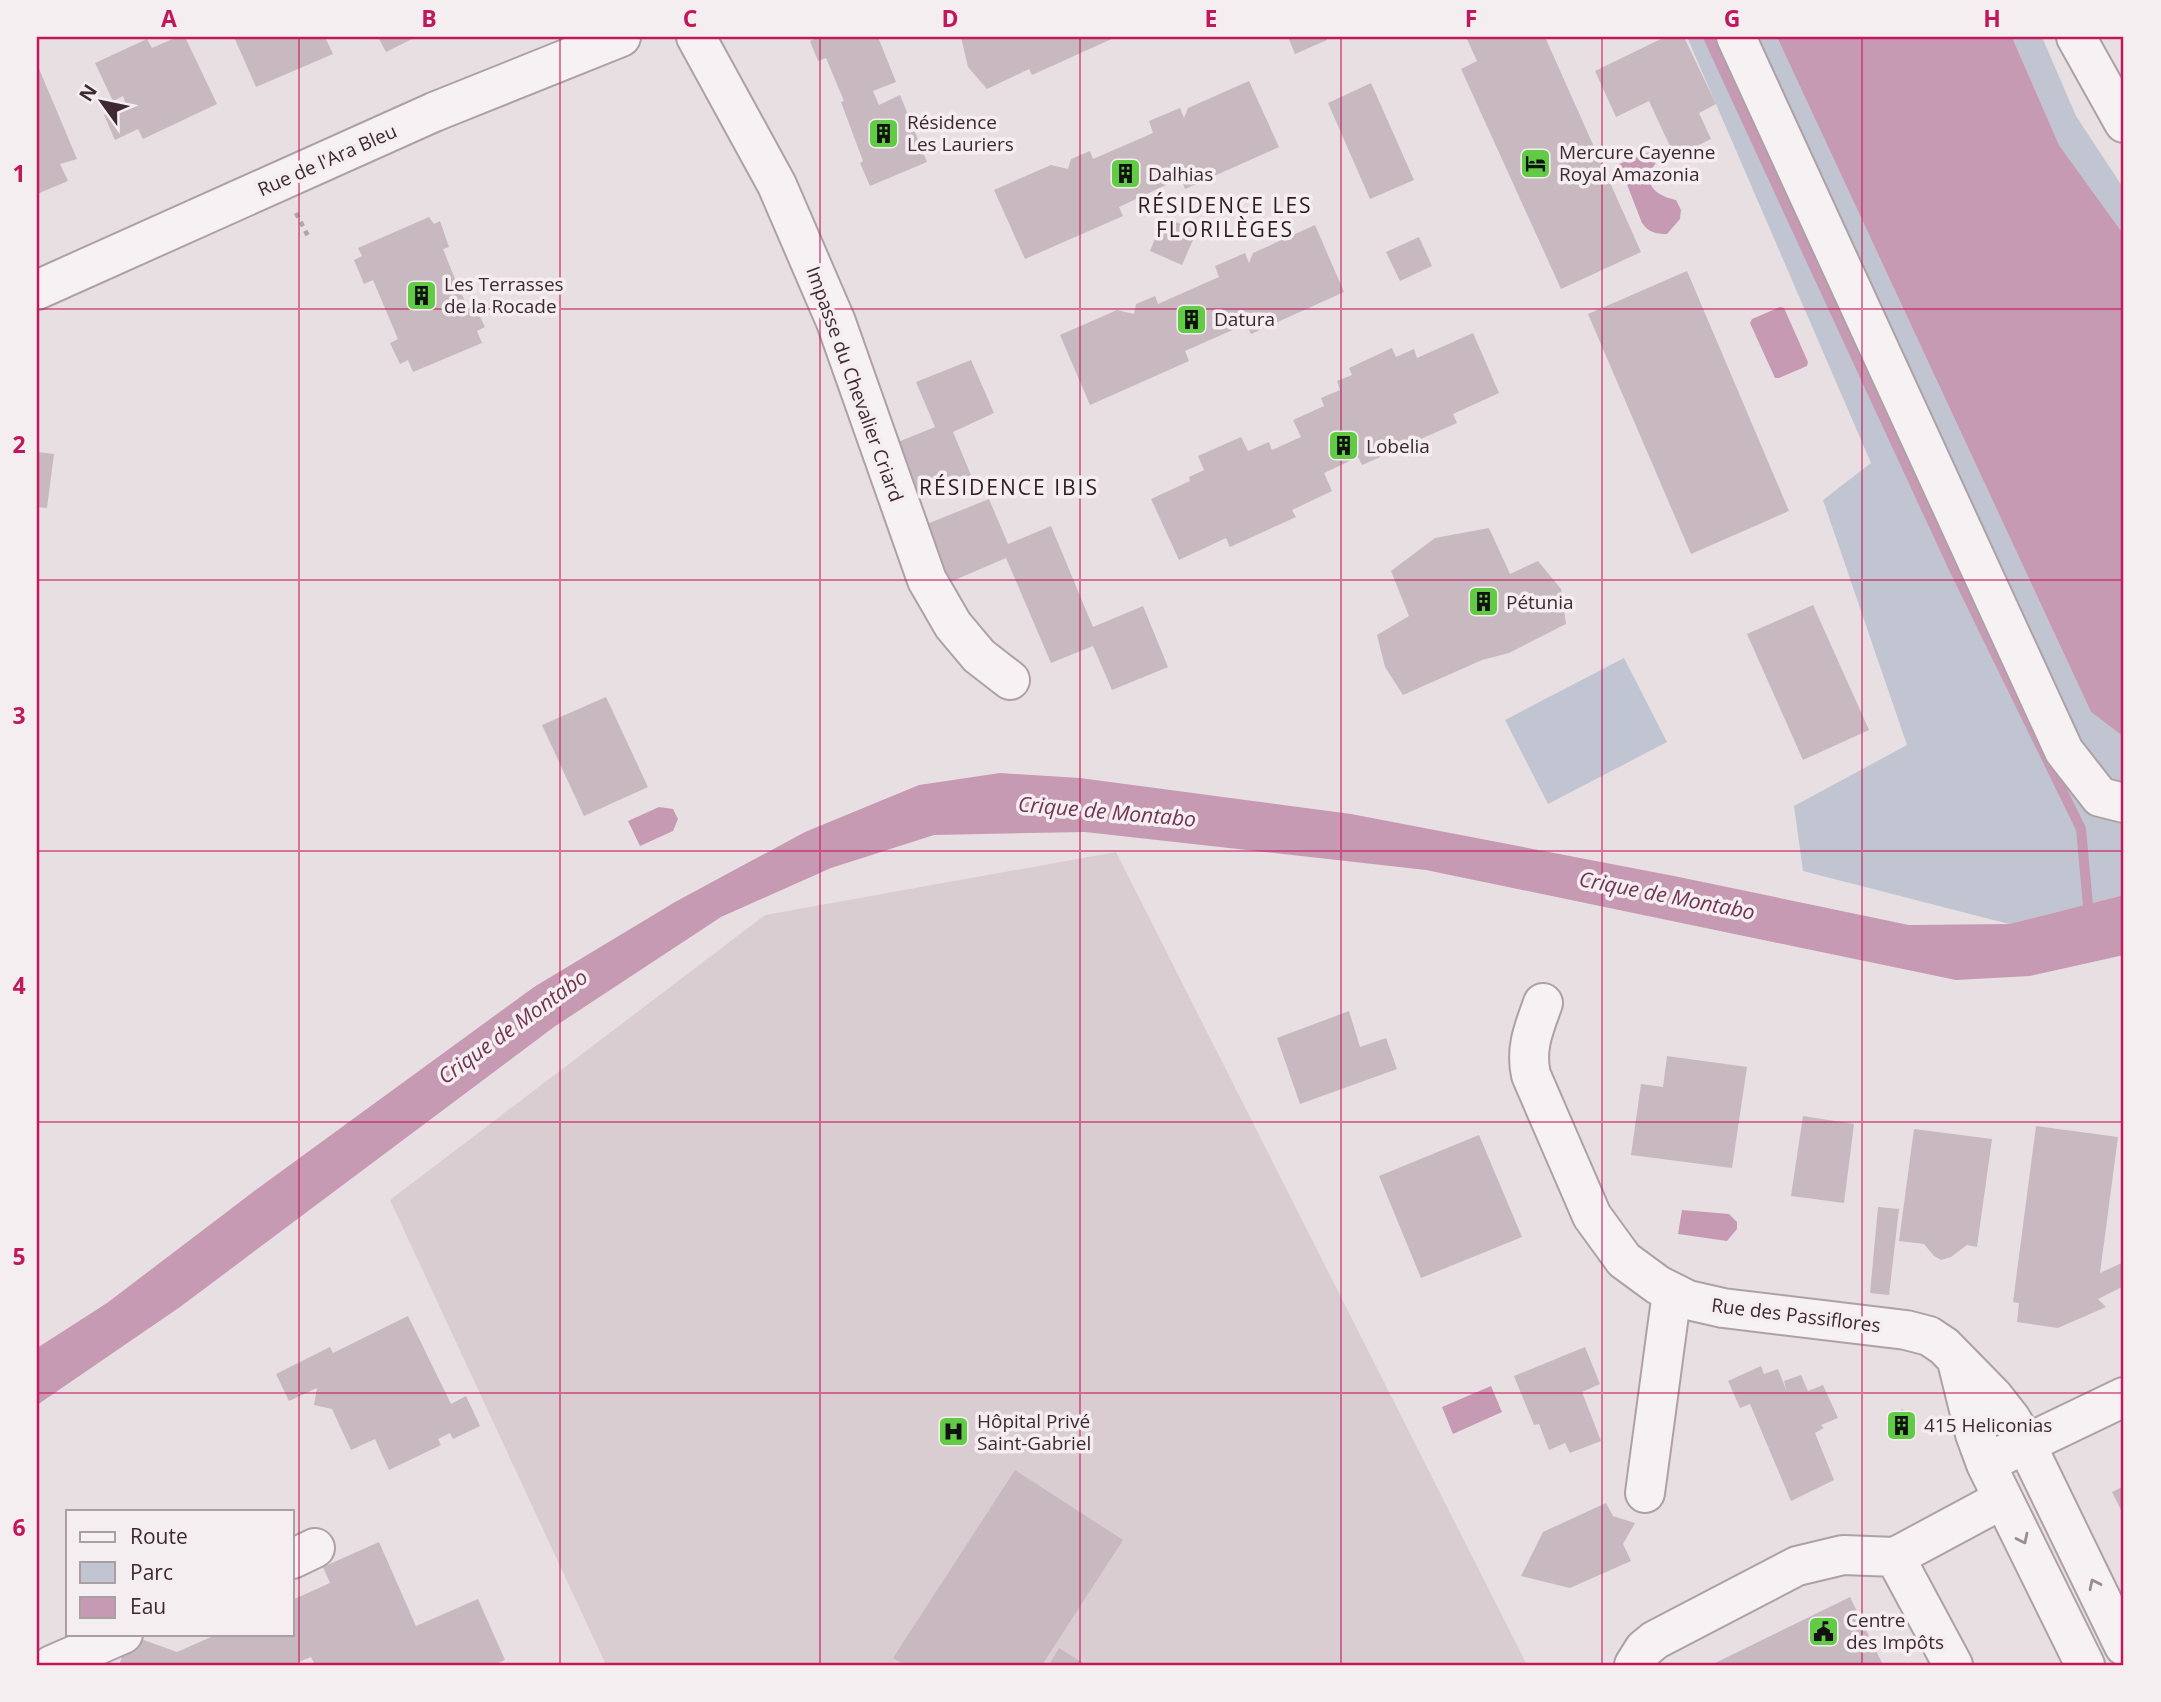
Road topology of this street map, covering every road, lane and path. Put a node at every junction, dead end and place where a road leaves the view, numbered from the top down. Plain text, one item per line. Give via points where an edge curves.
1 (621, 37) edge
2 (696, 37) edge
3 (1736, 37) edge
4 (2076, 37) edge
5 (2124, 123) edge
6 (37, 290) edge
7 (1010, 680) dead end
8 (2124, 803) edge
9 (1543, 1003) dead end
10 (1672, 1292) junction
11 (1957, 1361) junction
12 (2124, 1397) edge
13 (2026, 1444) junction
14 (1986, 1464) junction
15 (1645, 1493) dead end
16 (2003, 1499) junction
17 (1895, 1557) junction
18 (118, 1636) edge
19 (2124, 1646) edge
20 (52, 1665) edge
21 (1634, 1665) edge
22 (1954, 1665) edge
23 (2085, 1665) edge

1 - 6 street, Rue de l'Ara Bleu via 434,112
2 - 7 street, Impasse du Chevalier Criard via 777,185 831,310 926,580 962,636
3 - 8 street via 2064,751 2100,797
4 - 5 street
9 - 10 street, Rue des Passiflores via 1529,1041 1528,1064 1592,1216 1623,1260
10 - 11 street, Rue des Passiflores via 1723,1307 1906,1329 1929,1336
10 - 15 street
11 - 13 street, Rue des Passiflores via 1993,1396
11 - 14 street
12 - 13 street
13 - 14 street
19 -> 13 street, Rue des Passiflores
14 - 16 street
16 - 17 street
16 -> 23 street
17 - 21 street via 1843,1555 1797,1566 1655,1640
17 - 22 street
18 - 20 street

